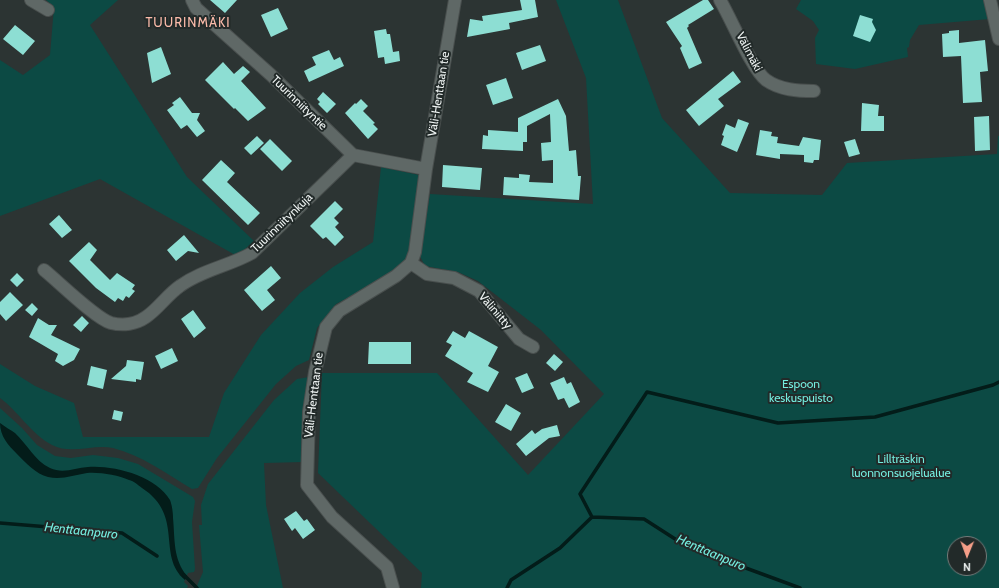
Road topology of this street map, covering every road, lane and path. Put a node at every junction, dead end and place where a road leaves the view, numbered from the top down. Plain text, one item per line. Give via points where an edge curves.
1 (31, 0) edge
2 (192, 0) edge
3 (455, 0) edge
4 (720, 0) edge
5 (990, 0) edge
6 (48, 10) dead end
7 (999, 39) edge
8 (814, 91) dead end
9 (353, 155) junction
10 (426, 169) junction
11 (411, 263) junction
12 (44, 270) dead end
13 (533, 347) dead end
14 (393, 588) edge

1 - 6 street
2 - 9 street, Tuurinniityntie via 196,8 271,75
3 - 10 street, Väli-Henttaan tie
4 - 8 street, Välimäki via 758,73 774,85 798,91
5 - 7 street
9 - 10 street
9 - 12 street, Tuurinniitynkuja via 252,253 191,278 145,318 136,322 121,324 104,320
10 - 11 street, Väli-Henttaan tie via 417,242
11 - 13 street, Väliniitty via 427,274 454,278 479,291 519,339
11 - 14 street, Väli-Henttaan tie via 396,276 339,311 326,327 315,372 308,428 307,485 332,517 387,568

